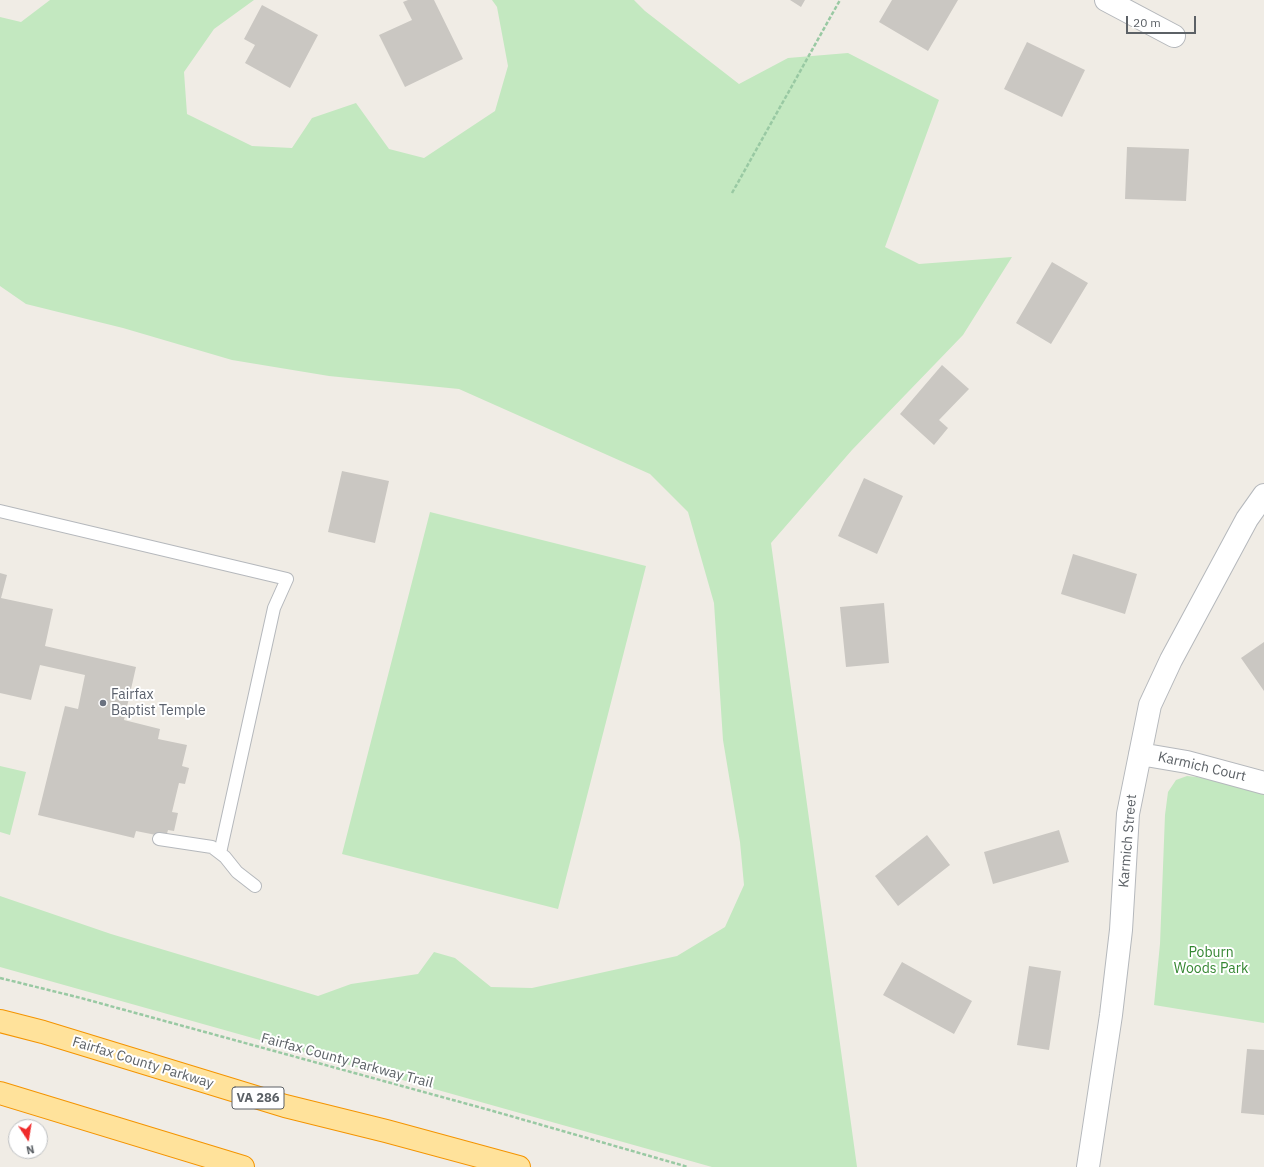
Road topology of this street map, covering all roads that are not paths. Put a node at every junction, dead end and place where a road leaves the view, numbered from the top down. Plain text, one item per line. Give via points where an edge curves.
1 (1106, 0) edge
2 (1174, 36) dead end
3 (1264, 495) edge
4 (0, 511) edge
5 (1140, 754) junction
6 (1264, 782) edge
7 (159, 839) dead end
8 (220, 852) junction
9 (255, 886) dead end
10 (0, 1021) edge
11 (0, 1093) edge
12 (243, 1167) edge
13 (518, 1167) edge
14 (1088, 1167) edge

1 - 2 street
3 - 5 street, Karmich Street via 1247,519 1171,660 1150,705
4 - 8 lane via 287,579 274,608
5 - 6 street, Karmich Court via 1188,762
5 - 14 street, Karmich Street via 1128,814 1122,930
7 - 8 lane via 212,847
8 - 9 lane via 237,872
10 - 13 highway, Fairfax County Parkway / VA 286 via 285,1106
11 - 12 highway

